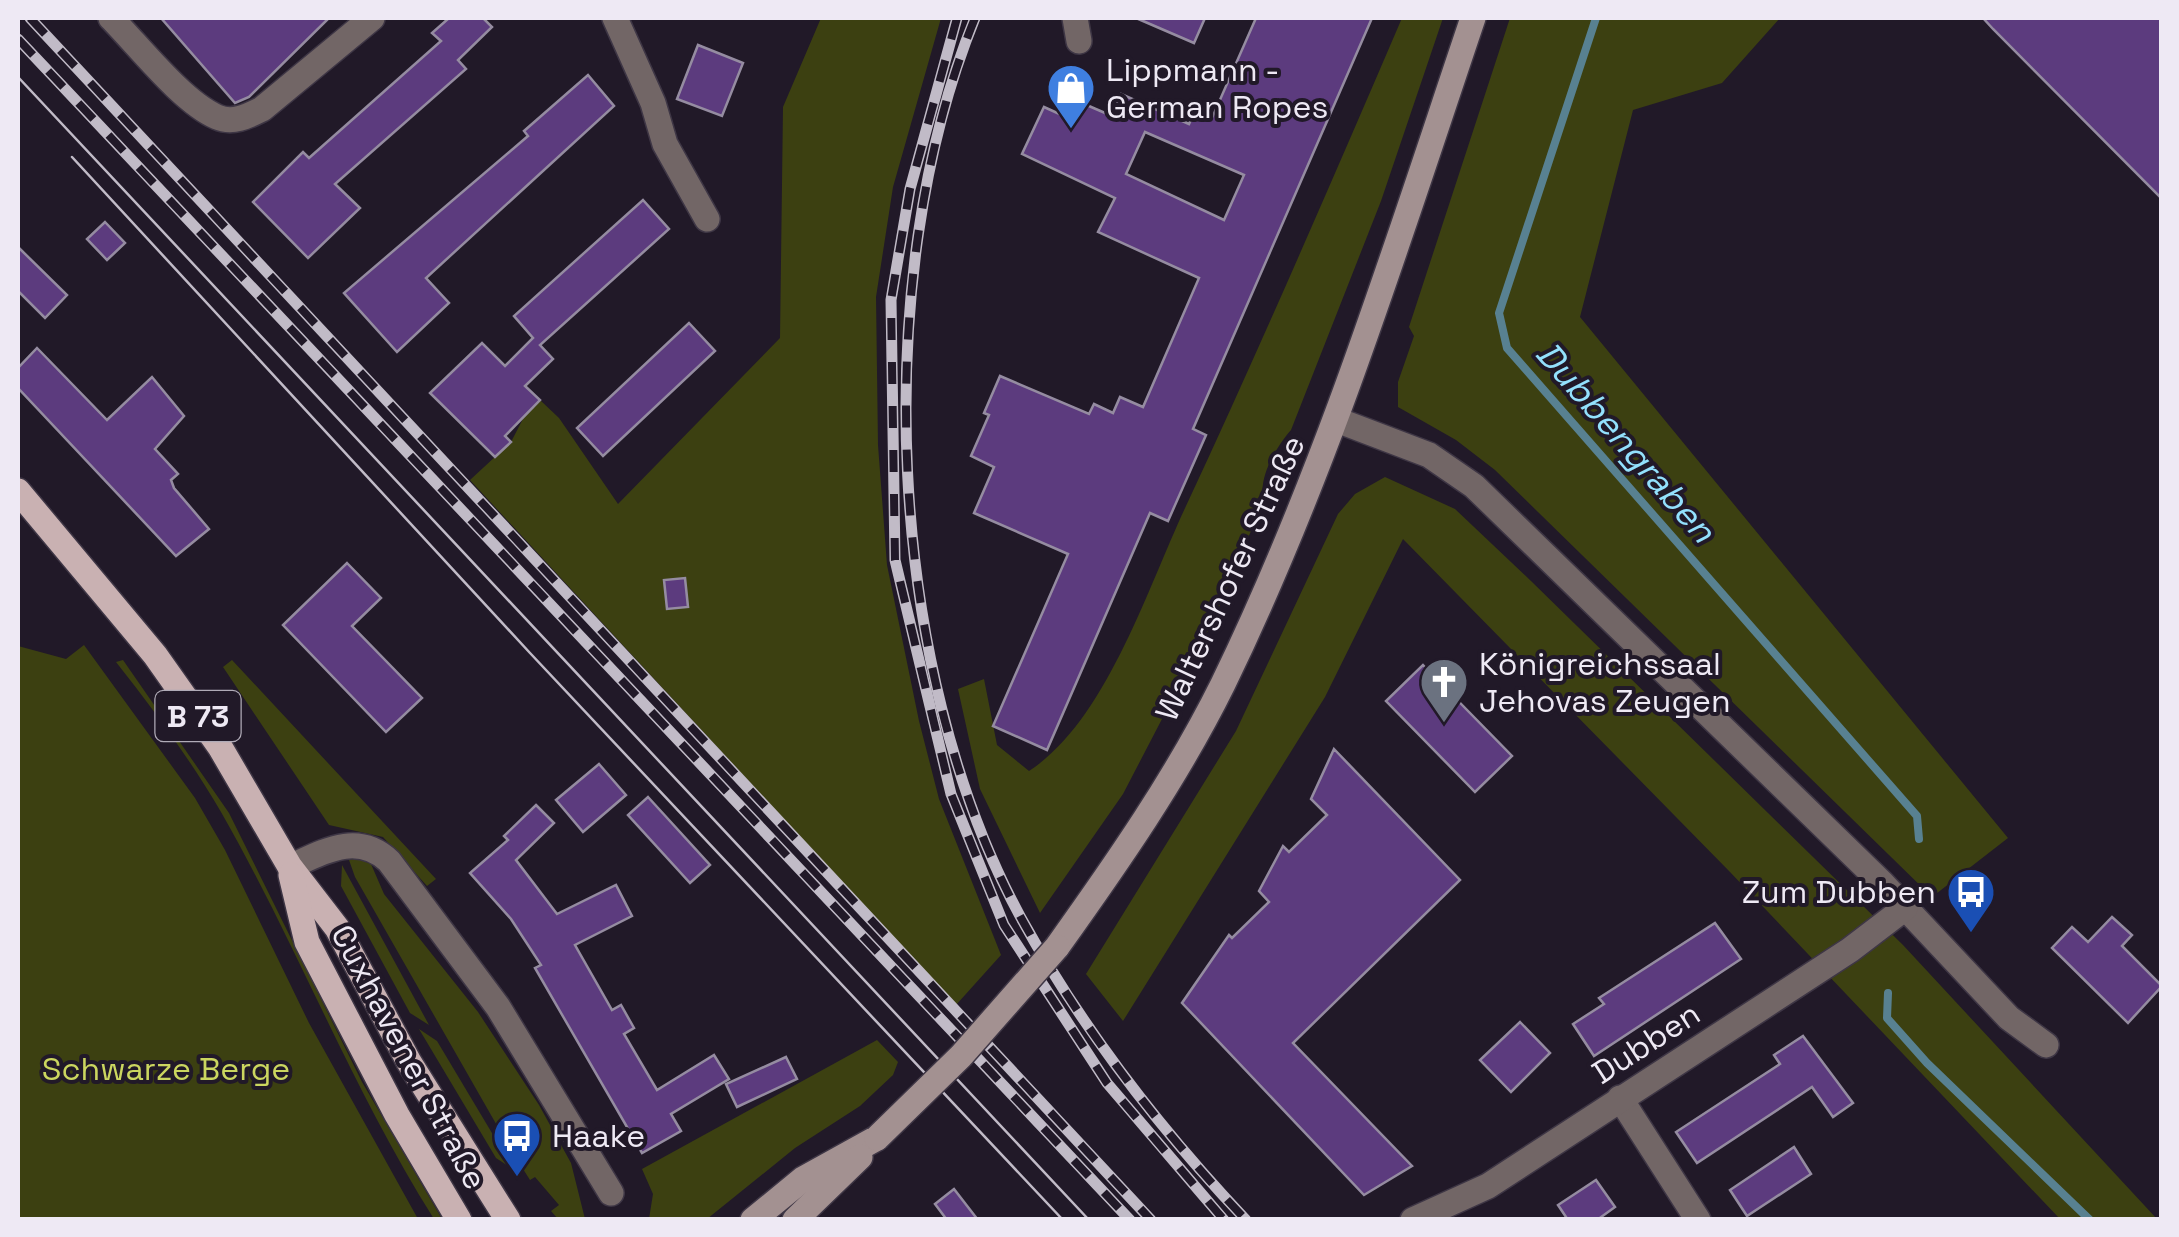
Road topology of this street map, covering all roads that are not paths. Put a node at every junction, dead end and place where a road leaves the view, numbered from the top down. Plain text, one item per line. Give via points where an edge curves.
1 (111, 18) edge
2 (372, 18) edge
3 (615, 18) edge
4 (1473, 18) edge
5 (707, 219) dead end
6 (1337, 420) junction
7 (18, 491) edge
8 (290, 867) junction
9 (1905, 908) junction
10 (2046, 1046) dead end
11 (1620, 1098) junction
12 (877, 1138) junction
13 (611, 1193) dead end
14 (459, 1220) edge
15 (508, 1220) edge
16 (753, 1220) edge
17 (794, 1220) edge
18 (1413, 1220) edge
19 (1698, 1220) edge

1 - 2 street via 198,104 218,118 243,119
3 - 5 street via 664,144
4 - 6 main road, Waltershofer Straße
6 - 9 street via 1429,455 1474,486
6 - 12 main road, Waltershofer Straße, bridge via 1222,686 1121,856 1057,947 975,1042
7 - 8 main road, Cuxhavener Straße / B 73 via 155,655 237,774
8 - 13 street via 347,844 367,846 388,861 498,1008
8 - 14 main road, Cuxhavener Straße / B 73 via 307,942
8 - 15 main road, Cuxhavener Straße / B 73 via 336,928 409,1062
9 - 10 street via 2010,1018
9 - 11 street, Dubben
11 - 18 street, Dubben via 1488,1186
11 - 19 street
12 - 16 main road, Waltershofer Straße via 803,1179
12 - 17 main road, Waltershofer Straße

